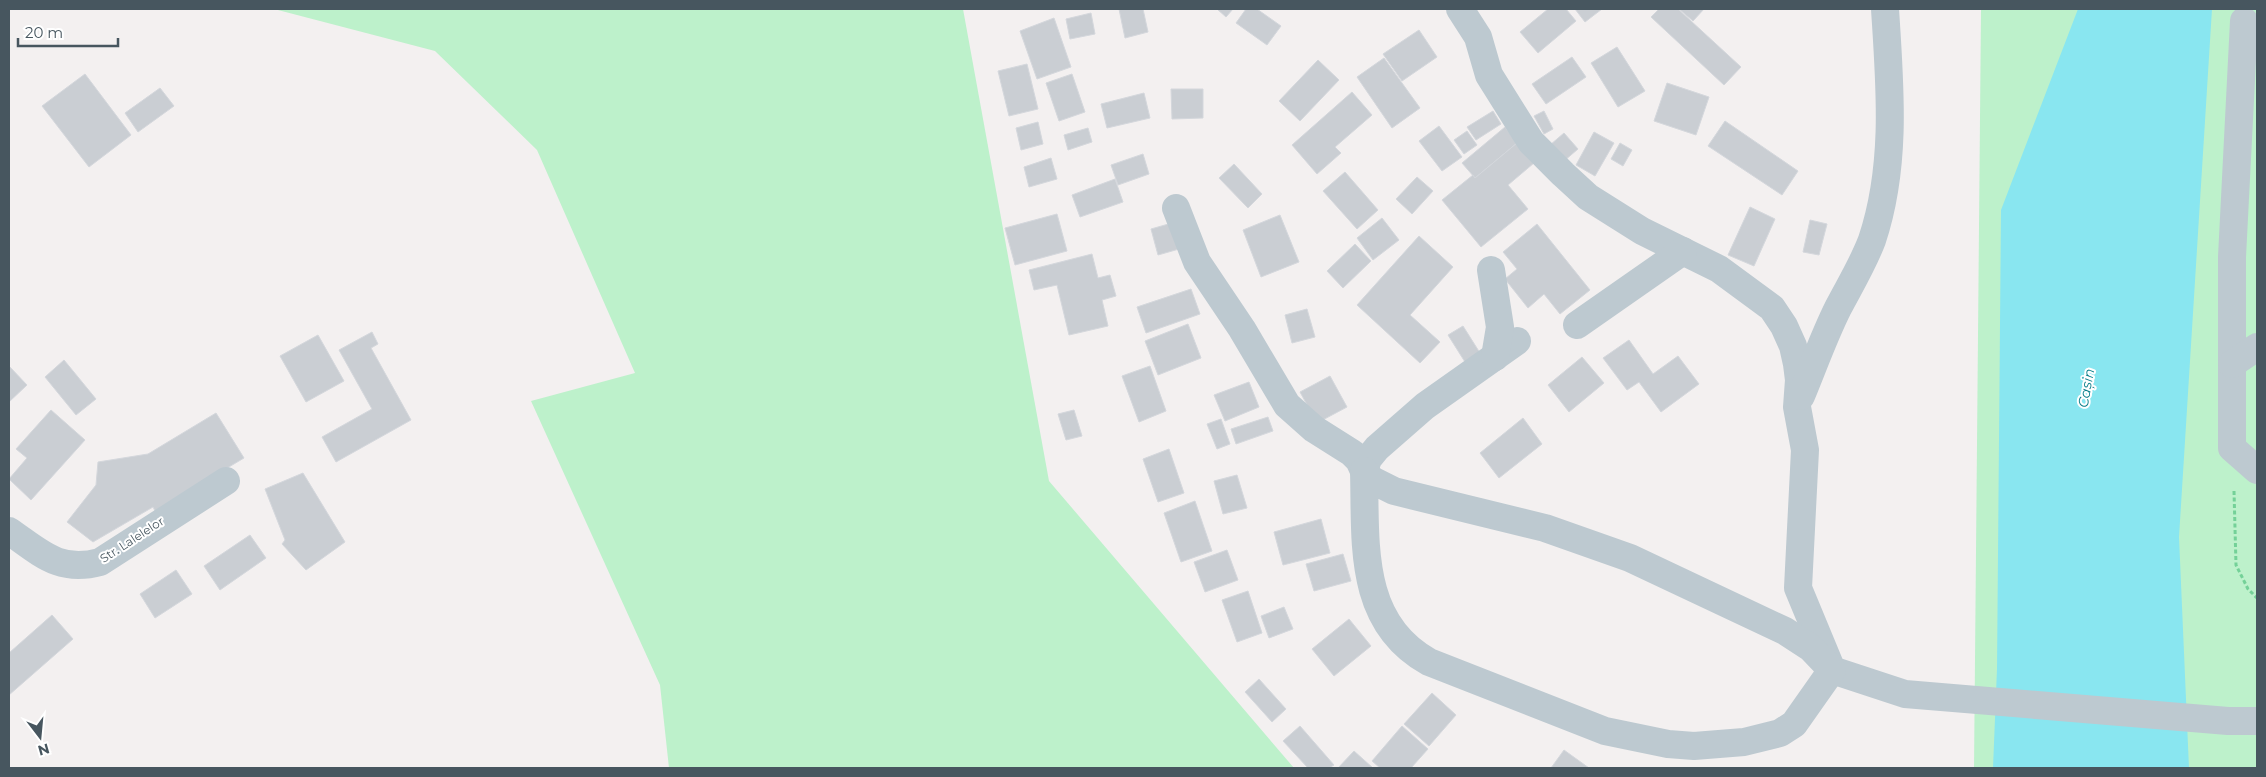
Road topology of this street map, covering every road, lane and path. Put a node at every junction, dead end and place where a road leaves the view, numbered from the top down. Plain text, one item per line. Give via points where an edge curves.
1 (1460, 9) edge
2 (1885, 9) edge
3 (2244, 21) dead end
4 (1176, 208) dead end
5 (1684, 252) junction
6 (1490, 270) dead end
7 (1577, 325) dead end
8 (1517, 341) dead end
9 (2257, 347) edge
10 (1495, 357) junction
11 (2232, 364) junction
12 (1797, 407) junction
13 (2232, 448) junction
14 (2257, 470) edge
15 (1364, 471) junction
16 (226, 481) dead end
17 (9, 530) edge
18 (2257, 598) edge
19 (1832, 670) junction
20 (2257, 721) edge

1 - 5 street via 1478,36 1489,75 1532,142 1588,198
2 - 12 street via 1891,108 1887,167 1878,216 1860,271 1838,309
3 - 11 street via 2232,257
4 - 15 street via 1197,262 1287,405 1314,429 1359,460
5 - 7 street
5 - 12 street via 1719,269 1772,308 1793,346 1799,380
6 - 10 street via 1500,327
8 - 10 street
9 - 11 street
10 - 15 street via 1425,406 1368,459
11 - 13 street
12 - 19 street via 1805,450 1798,588
13 - 14 street
13 - 18 path via 2236,565
15 - 19 street via 1372,480 1394,491 1545,528 1630,558 1785,631 1811,648
15 - 19 street via 1366,534 1374,598 1386,622 1405,644 1429,662 1605,731 1694,746 1744,742 1780,733 1794,724
16 - 17 street, Str. Lalelelor via 100,562 87,566 59,563
19 - 20 street via 1905,694

